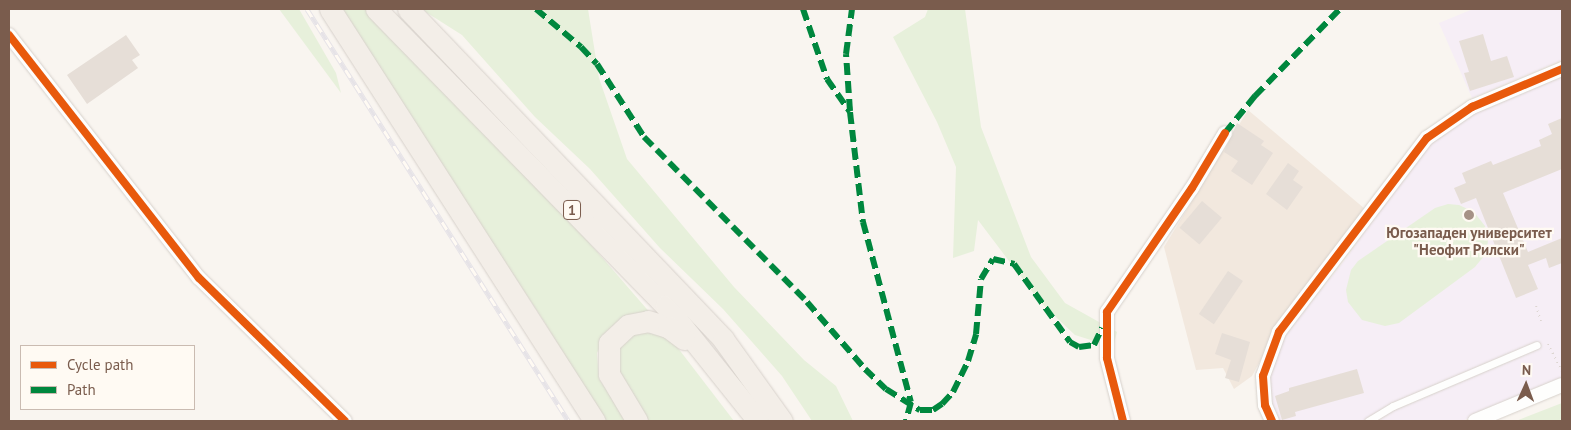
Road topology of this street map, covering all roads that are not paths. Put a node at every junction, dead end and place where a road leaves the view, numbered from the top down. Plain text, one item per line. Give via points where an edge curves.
1 (330, 9) edge
2 (376, 9) edge
3 (408, 9) edge
4 (9, 35) edge
5 (1562, 69) edge
6 (1225, 133) dead end
7 (723, 339) junction
8 (1536, 345) dead end
9 (1562, 385) edge
10 (756, 417) edge
11 (345, 421) edge
12 (595, 421) edge
13 (637, 421) edge
14 (782, 421) edge
15 (794, 421) edge
16 (1123, 421) edge
17 (1272, 421) edge
18 (1368, 421) edge
19 (1475, 421) edge

1 - 12 main road
2 - 10 main road, 1 via 666,306
3 - 7 main road, 1
4 - 11 street via 199,278
5 - 17 street via 1472,107 1427,138 1279,332 1263,376 1265,405
6 - 16 street via 1192,188 1107,312 1107,358
7 - 14 main road, 1
7 - 15 main road
8 - 18 lane via 1393,406
9 - 19 street
10 - 13 main road via 677,333 659,322 648,321 620,330 609,343 607,353 613,385

